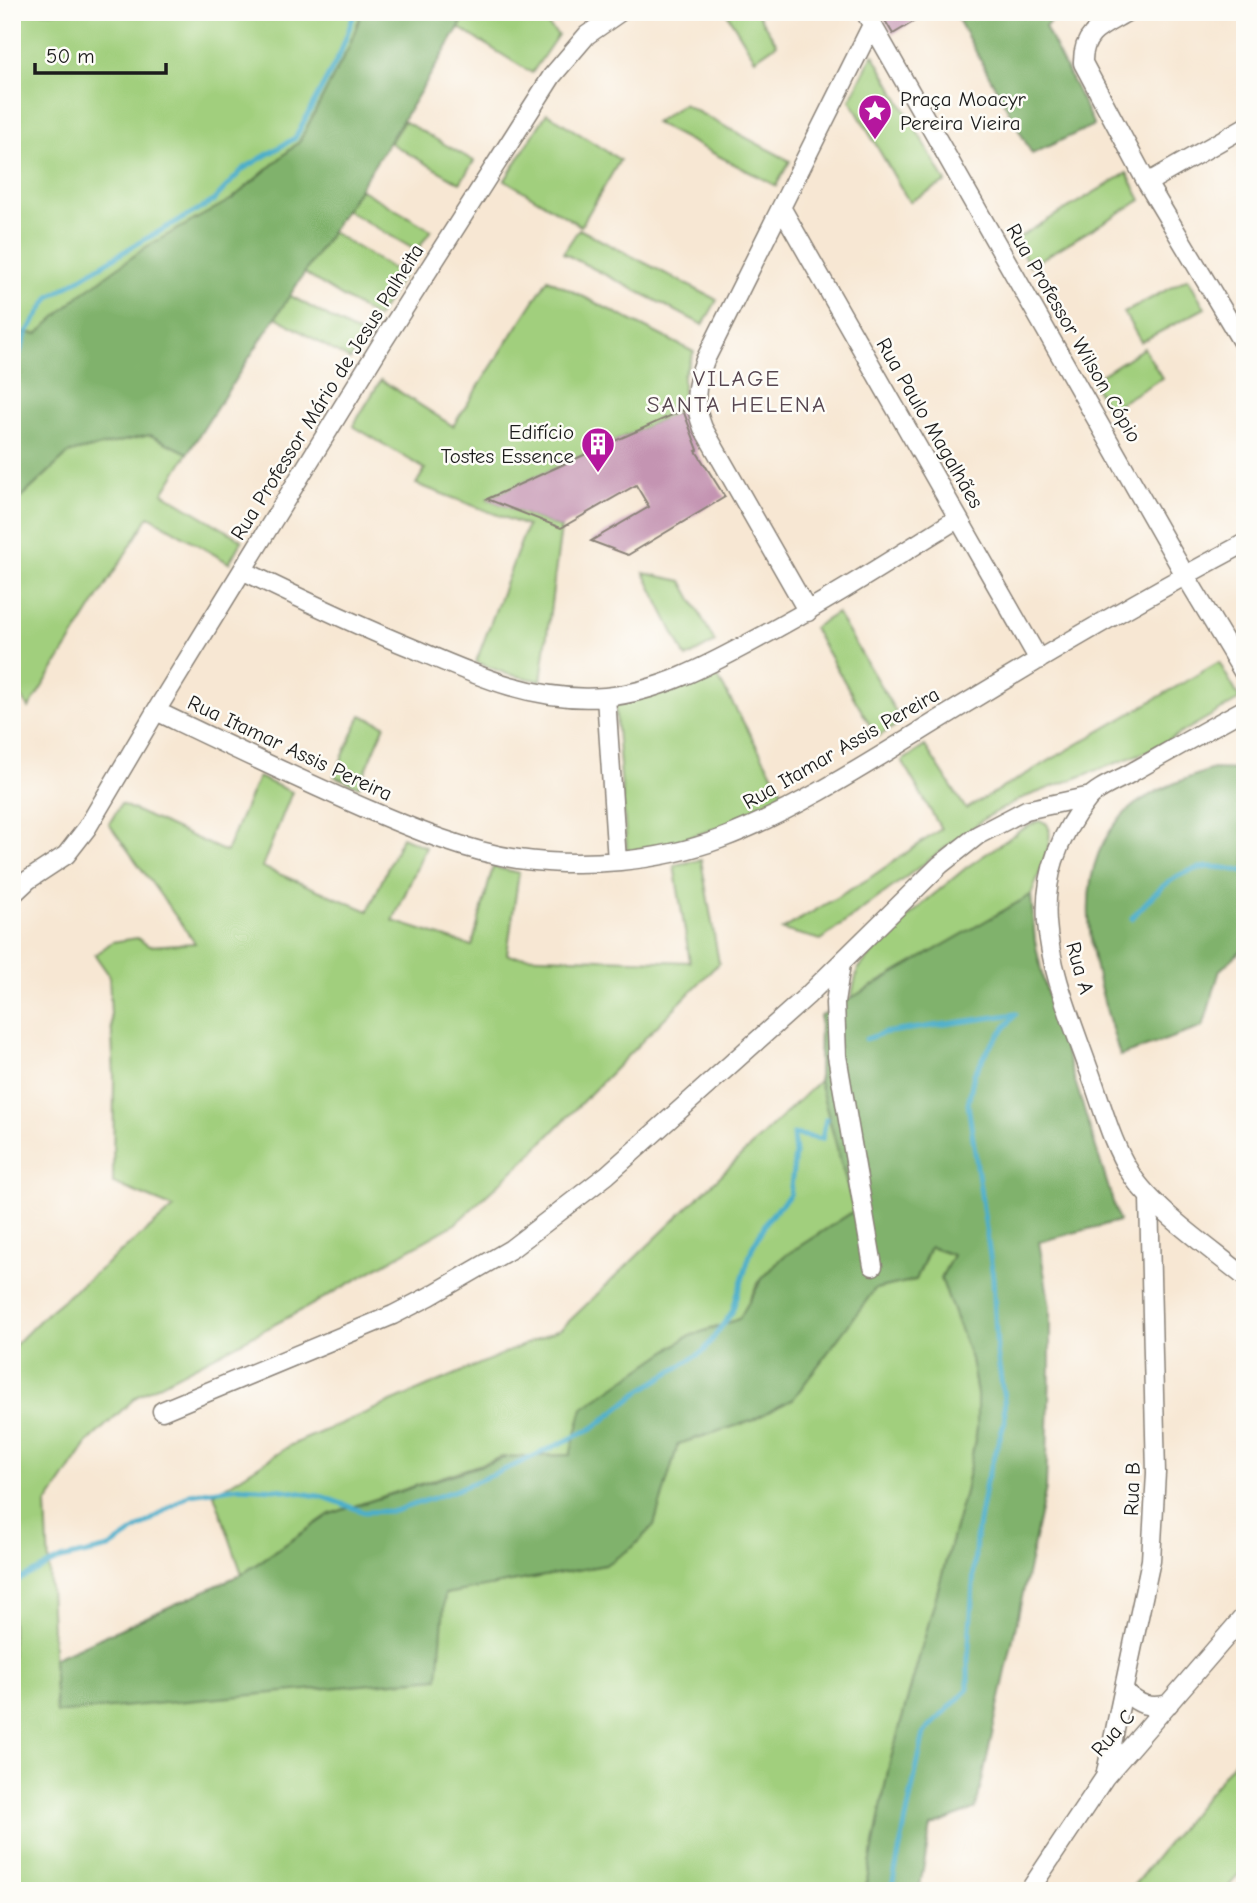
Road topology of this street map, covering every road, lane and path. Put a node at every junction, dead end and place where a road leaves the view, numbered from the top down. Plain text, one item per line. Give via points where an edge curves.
1 (620, 12) edge
2 (1127, 12) edge
3 (868, 19) edge
4 (1245, 127) edge
5 (1147, 183) junction
6 (782, 209) junction
7 (1245, 347) edge
8 (957, 519) junction
9 (1245, 543) edge
10 (243, 571) junction
11 (1185, 575) junction
12 (808, 612) junction
13 (1039, 660) junction
14 (1245, 674) edge
15 (606, 697) junction
16 (1245, 709) edge
17 (156, 711) junction
18 (1091, 796) junction
19 (617, 860) junction
20 (12, 895) edge
21 (841, 964) junction
22 (1149, 1198) junction
23 (873, 1266) dead end
24 (1245, 1277) edge
25 (162, 1411) dead end
26 (1245, 1615) edge
27 (1124, 1691) junction
28 (1169, 1704) junction
29 (1105, 1777) junction
30 (1029, 1891) edge

1 - 10 street, Rua Professor Mário de Jesus Palheita via 587,34 552,76
2 - 5 street via 1088,38 1083,63
3 - 6 street
3 - 11 street, Rua Professor Wilson Cópio
4 - 5 street
5 - 7 street
6 - 8 street, Rua Paulo Magalhães
6 - 12 street via 705,360 695,403 703,428
8 - 12 street
8 - 13 street, Rua Paulo Magalhães
9 - 11 street, Rua Itamar Assis Pereira
10 - 15 street via 355,625 481,677 553,695
10 - 17 street, Rua Professor Mário de Jesus Palheita
11 - 13 street, Rua Itamar Assis Pereira
11 - 14 street, Rua Professor Wilson Cópio
12 - 15 street via 699,669 655,686
13 - 19 street, Rua Itamar Assis Pereira via 750,827 688,848
15 - 19 street
16 - 18 street, Rua A
17 - 19 street, Rua Itamar Assis Pereira via 320,789 432,835 516,859
17 - 20 street, Rua Professor Mário de Jesus Palheita via 66,855
18 - 21 street via 1026,810 978,835 940,865
18 - 22 street, Rua A via 1057,857 1046,905 1046,929 1056,976 1116,1145
21 - 23 street via 835,1003 837,1056
21 - 25 street via 607,1175 512,1249 393,1315
22 - 24 street, Rua A
22 - 27 street, Rua B via 1156,1473 1151,1560
26 - 28 street, Rua C
27 - 28 street via 1137,1703 1154,1708
27 - 29 street, Rua B
28 - 29 street, Rua C
29 - 30 street, Rua C

